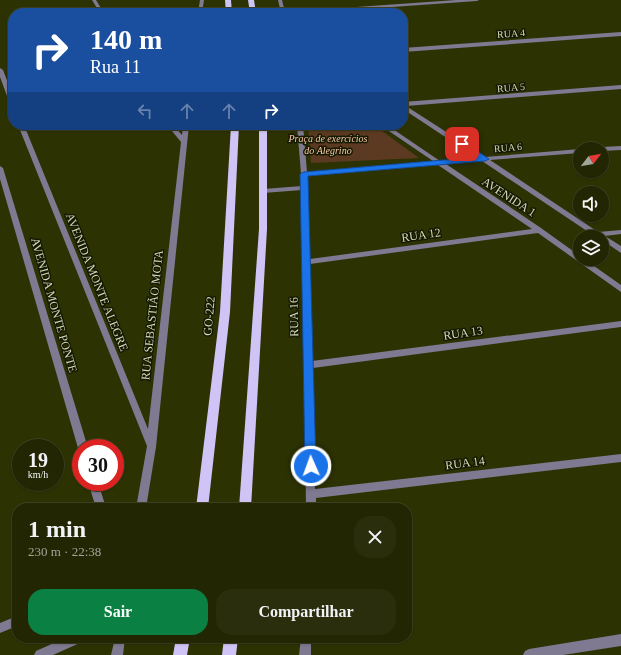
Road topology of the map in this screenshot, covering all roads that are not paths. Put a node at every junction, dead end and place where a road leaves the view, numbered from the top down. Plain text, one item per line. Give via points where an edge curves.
1 (477, 0) edge
2 (358, 8) edge
3 (621, 34) edge
4 (408, 50) edge
5 (0, 70) edge
6 (621, 87) edge
7 (7, 90) joint
8 (0, 91) edge
9 (408, 105) edge
10 (408, 108) edge
11 (23, 130) edge
12 (174, 130) edge
13 (185, 130) edge
14 (235, 130) edge
15 (263, 130) edge
16 (300, 130) edge
17 (390, 130) edge
18 (184, 141) junction
19 (621, 148) edge
20 (609, 149) edge
21 (573, 152) edge
22 (485, 159) junction
23 (438, 163) junction
24 (0, 168) edge
25 (304, 174) junction
26 (304, 188) junction
27 (263, 190) junction
28 (539, 230) junction
29 (591, 230) edge
30 (621, 232) edge
31 (609, 234) edge
32 (609, 242) edge
33 (621, 250) edge
34 (306, 262) junction
35 (621, 289) edge
36 (621, 324) edge
37 (308, 365) junction
38 (80, 439) edge
39 (151, 447) junction
40 (621, 458) edge
41 (96, 491) edge
42 (312, 494) junction
43 (99, 503) edge
44 (142, 503) edge
45 (203, 503) edge
46 (245, 503) edge
47 (311, 503) edge
48 (12, 623) edge
49 (0, 628) edge
50 (621, 640) edge
51 (67, 643) edge
52 (119, 643) edge
53 (182, 643) edge
54 (230, 643) edge
55 (306, 643) edge
56 (40, 655) edge
57 (116, 655) edge
58 (180, 655) edge
59 (229, 655) edge
60 (305, 655) edge
61 (529, 655) edge

1 - 2 street
3 - 4 street, RUA 4
5 - 7 street
6 - 9 street, RUA 5
7 - 8 street
10 - 22 street, AVENIDA 1
11 - 39 street, AVENIDA MONTE ALEGRE
12 - 18 street
13 - 18 street, RUA SEBASTIÃO MOTA
14 - 45 main road, GO-222 via 226,312
15 - 27 main road
16 - 25 street, RUA 16
17 - 23 street, AVENIDA 1
18 - 39 street, RUA SEBASTIÃO MOTA
19 - 20 street
21 - 22 street, RUA 6
22 - 23 street, RUA 6
22 - 29 street, AVENIDA 1
23 - 25 street, RUA 6
23 - 28 street, AVENIDA 1
24 - 38 street, AVENIDA MONTE PONTE
25 - 26 street, RUA 16
26 - 27 street
26 - 34 street, RUA 16
27 - 46 main road via 263,228
28 - 34 street, RUA 12
28 - 35 street, AVENIDA 1
30 - 31 street
32 - 33 street, AVENIDA 1
34 - 37 street, RUA 16
36 - 37 street, RUA 13
37 - 42 street, RUA 16
39 - 44 street, RUA SEBASTIÃO MOTA
40 - 42 street, RUA 14
41 - 43 street
42 - 47 street, RUA 16
48 - 49 street
50 - 61 street
51 - 56 street
52 - 57 street
53 - 58 main road
54 - 59 main road
55 - 60 street

